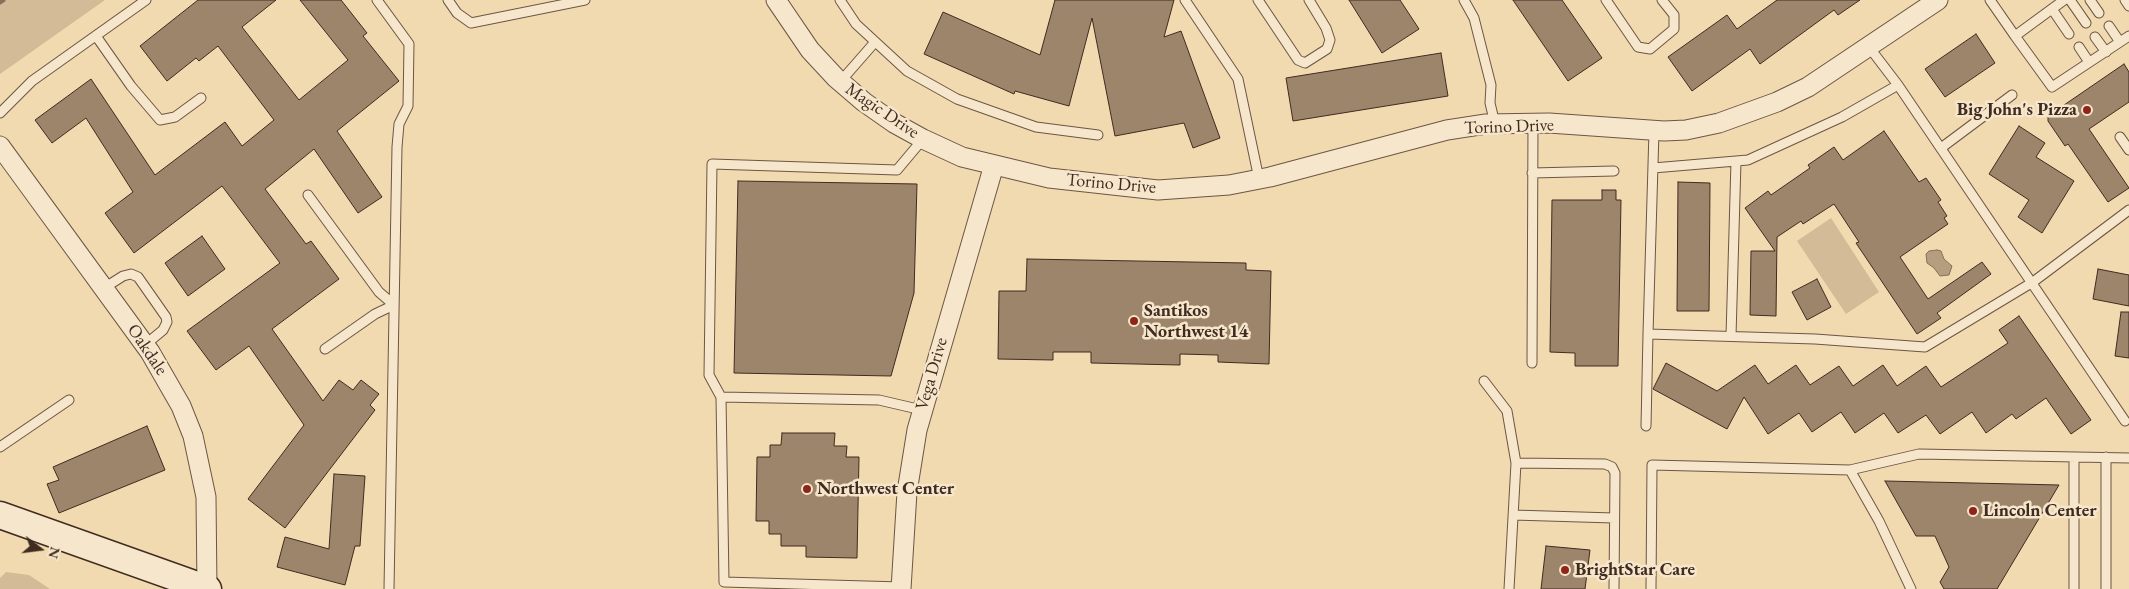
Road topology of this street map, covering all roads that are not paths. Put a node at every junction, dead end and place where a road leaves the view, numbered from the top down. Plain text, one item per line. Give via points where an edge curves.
1 (146, 0) edge
2 (377, 0) edge
3 (448, 0) edge
4 (455, 0) edge
5 (585, 0) edge
6 (776, 0) edge
7 (840, 0) edge
8 (1185, 0) edge
9 (1258, 0) edge
10 (1309, 0) edge
11 (1464, 0) edge
12 (1606, 0) edge
13 (1662, 0) edge
14 (1938, 0) edge
15 (1990, 0) edge
16 (2064, 0) edge
17 (2070, 0) edge
18 (2090, 0) edge
19 (2125, 0) edge
20 (2129, 6) edge
21 (2052, 9) junction
22 (458, 13) junction
23 (2100, 13) dead end
24 (2086, 23) dead end
25 (2109, 26) dead end
26 (2069, 34) dead end
27 (96, 36) junction
28 (2015, 36) junction
29 (2129, 36) edge
30 (2095, 37) dead end
31 (875, 42) junction
32 (2120, 42) junction
33 (1869, 47) junction
34 (2079, 47) dead end
35 (2106, 52) junction
36 (2089, 62) junction
37 (840, 82) junction
38 (1898, 84) junction
39 (2012, 95) dead end
40 (201, 98) dead end
41 (0, 113) edge
42 (1533, 123) junction
43 (1495, 124) junction
44 (1654, 131) junction
45 (1098, 135) dead end
46 (2120, 137) dead end
47 (923, 139) junction
48 (0, 146) edge
49 (1941, 148) junction
50 (2129, 150) edge
51 (1736, 161) junction
52 (994, 165) junction
53 (1653, 168) junction
54 (1614, 171) dead end
55 (1532, 173) junction
56 (1259, 179) junction
57 (308, 194) dead end
58 (2129, 210) edge
59 (2033, 282) junction
60 (104, 288) junction
61 (394, 305) junction
62 (1648, 334) junction
63 (1730, 336) junction
64 (145, 345) junction
65 (325, 349) dead end
66 (1532, 363) dead end
67 (1484, 381) dead end
68 (722, 397) junction
69 (69, 400) dead end
70 (922, 410) junction
71 (2125, 421) dead end
72 (1646, 426) dead end
73 (0, 447) edge
74 (2074, 457) junction
75 (2106, 457) junction
76 (2129, 458) edge
77 (1516, 463) junction
78 (1850, 470) junction
79 (0, 515) edge
80 (1513, 515) junction
81 (1614, 518) junction
82 (724, 585) edge
83 (861, 587) edge
84 (902, 588) edge
85 (208, 589) edge
86 (389, 589) edge
87 (1509, 589) edge
88 (1614, 589) edge
89 (1650, 589) edge
90 (1911, 589) edge
91 (2074, 589) edge
92 (2106, 589) edge

1 - 27 lane
2 - 61 lane via 408,44 408,106 399,124 397,147
3 - 22 lane
4 - 22 lane
5 - 22 lane via 470,23
6 - 37 street, Magic Drive via 810,50
7 - 31 lane via 856,24
8 - 56 lane via 1238,79
9 - 10 lane via 1298,60 1305,63 1327,49 1330,40
11 - 43 lane via 1474,18 1491,85 1490,103
12 - 13 lane via 1638,47 1650,49 1674,28 1674,16
14 - 33 street, Torino Drive
15 - 28 lane
16 - 21 lane
17 - 24 lane
18 - 23 lane
19 - 20 lane
21 - 26 lane
21 - 28 lane
25 - 32 lane
27 - 40 lane via 160,120 175,117
27 - 41 lane via 32,81
28 - 36 lane via 2052,87
29 - 32 lane
30 - 35 lane
31 - 37 lane
31 - 45 lane via 907,71 957,99 1036,127
32 - 35 lane
33 - 38 lane
33 - 44 street, Torino Drive via 1777,102 1686,130
34 - 36 lane
35 - 36 lane
37 - 47 street, Magic Drive via 894,124
38 - 49 lane
38 - 51 lane via 1842,117 1748,160
39 - 49 lane
42 - 43 street, Torino Drive
42 - 44 street, Torino Drive
42 - 55 lane
43 - 56 street, Torino Drive via 1447,130
44 - 53 lane
46 - 50 lane
47 - 52 street, Magic Drive via 962,157
47 - 68 lane via 897,170 712,164 709,375
48 - 60 street, Oakdale
49 - 59 lane
51 - 53 lane
51 - 63 lane
52 - 56 street, Torino Drive via 1049,178 1158,190 1229,185
52 - 70 street, Vega Drive
53 - 62 lane
54 - 55 lane
55 - 66 lane
57 - 61 lane via 379,292
58 - 59 lane
59 - 63 lane via 1926,347
59 - 71 lane
60 - 64 street, Oakdale
60 - 64 lane via 123,276 131,274 138,277 167,322 163,330
61 - 65 lane via 375,314
61 - 86 lane
62 - 63 lane
62 - 72 lane
64 - 85 street, Oakdale via 181,406 201,466 207,514
67 - 77 lane via 1507,411
68 - 70 lane via 879,400
68 - 82 lane
69 - 73 lane
70 - 84 street, Vega Drive via 906,492
74 - 75 lane
74 - 78 lane via 1919,454
74 - 91 lane
75 - 76 lane
75 - 92 lane
77 - 80 lane
77 - 81 lane via 1605,464 1612,467 1615,474
78 - 89 lane via 1652,464
78 - 90 lane via 1879,521
79 - 85 main road
80 - 81 lane
80 - 87 lane
81 - 88 lane
82 - 83 lane
83 - 84 lane

